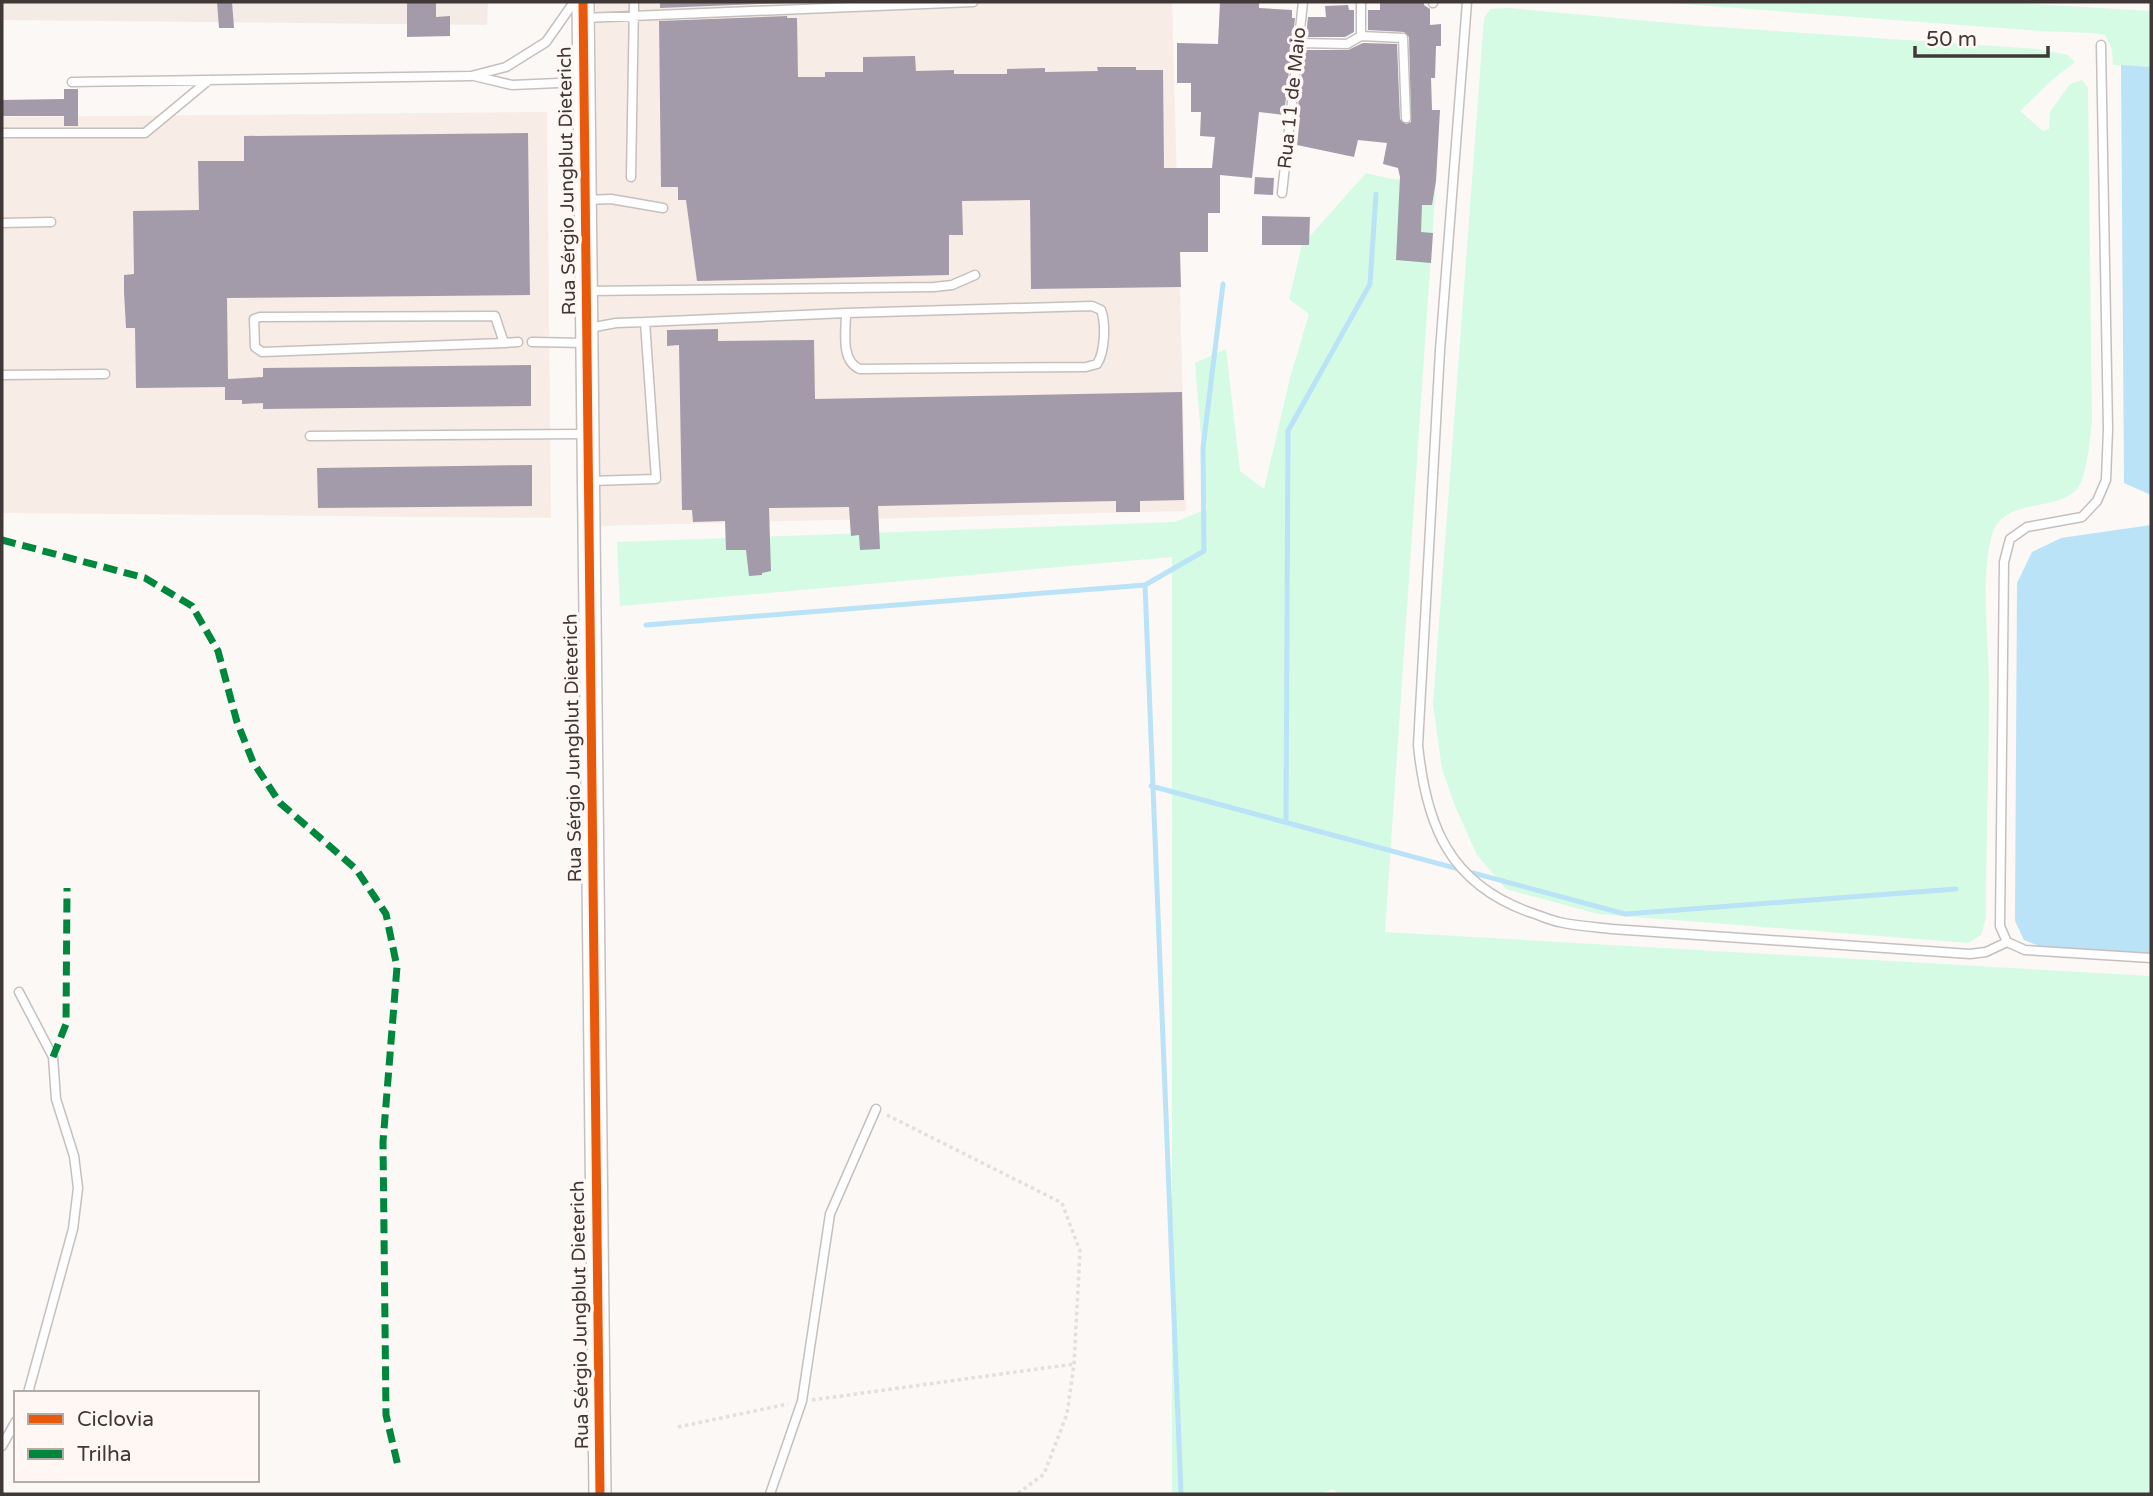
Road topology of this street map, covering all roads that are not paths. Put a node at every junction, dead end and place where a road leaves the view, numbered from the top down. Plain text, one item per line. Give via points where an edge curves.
1 (634, 2) edge
2 (973, 2) edge
3 (1303, 2) edge
4 (1361, 2) edge
5 (1467, 2) edge
6 (838, 4) edge
7 (580, 7) edge
8 (635, 16) junction
9 (1361, 36) junction
10 (1300, 43) junction
11 (2101, 45) dead end
12 (471, 76) junction
13 (209, 80) junction
14 (72, 82) dead end
15 (583, 82) junction
16 (1406, 118) dead end
17 (2, 133) edge
18 (632, 177) dead end
19 (1282, 193) dead end
20 (584, 200) junction
21 (663, 208) dead end
22 (51, 222) dead end
23 (2, 223) edge
24 (975, 275) dead end
25 (585, 291) junction
26 (846, 313) junction
27 (645, 322) junction
28 (586, 336) junction
29 (518, 342) dead end
30 (532, 342) dead end
31 (504, 343) junction
32 (105, 374) dead end
33 (2, 375) edge
34 (587, 434) junction
35 (310, 436) dead end
36 (587, 481) junction
37 (2007, 942) junction
38 (2151, 958) edge
39 (19, 992) dead end
40 (876, 1109) road end
41 (29, 1391) edge
42 (14, 1425) edge
43 (2, 1446) edge
44 (600, 1494) edge
45 (770, 1494) edge

1 - 8 lane
2 - 6 lane
3 - 10 lane, Rua 11 de Maio
4 - 9 lane
5 - 37 lane via 1440,350 1418,745 1427,802 1444,847 1476,885 1510,905 1558,922 1970,954
6 - 8 lane
7 - 8 lane
7 - 12 lane via 545,42 506,67
7 - 15 street, Rua Sérgio Jungblut Dieterich
8 - 18 lane
9 - 10 lane via 1347,44
9 - 16 lane via 1403,38
10 - 19 lane, Rua 11 de Maio
11 - 37 lane via 2106,480 2097,501 2082,517 2027,527 2010,539 2004,562 2000,926
12 - 13 lane
12 - 15 lane via 512,85
13 - 14 lane
13 - 17 lane via 145,133
15 - 20 street, Rua Sérgio Jungblut Dieterich
20 - 21 lane via 611,199
20 - 25 street, Rua Sérgio Jungblut Dieterich
22 - 23 lane
24 - 25 lane via 934,287
25 - 28 street, Rua Sérgio Jungblut Dieterich
26 - 26 lane via 1093,306 1103,317 1101,357 1097,364 1086,367 860,369 847,357
26 - 27 lane
27 - 28 lane via 615,323
27 - 36 lane via 656,479
28 - 30 lane
28 - 34 street, Rua Sérgio Jungblut Dieterich
29 - 31 lane
31 - 31 lane via 262,352 255,347 254,319 495,316
32 - 33 lane
34 - 35 lane
34 - 36 street, Rua Sérgio Jungblut Dieterich
36 - 44 street, Rua Sérgio Jungblut Dieterich
37 - 38 lane via 2025,950
39 - 41 lane via 53,1057 56,1099 74,1156 78,1188 73,1229
40 - 45 lane via 830,1214 802,1401
42 - 43 lane

